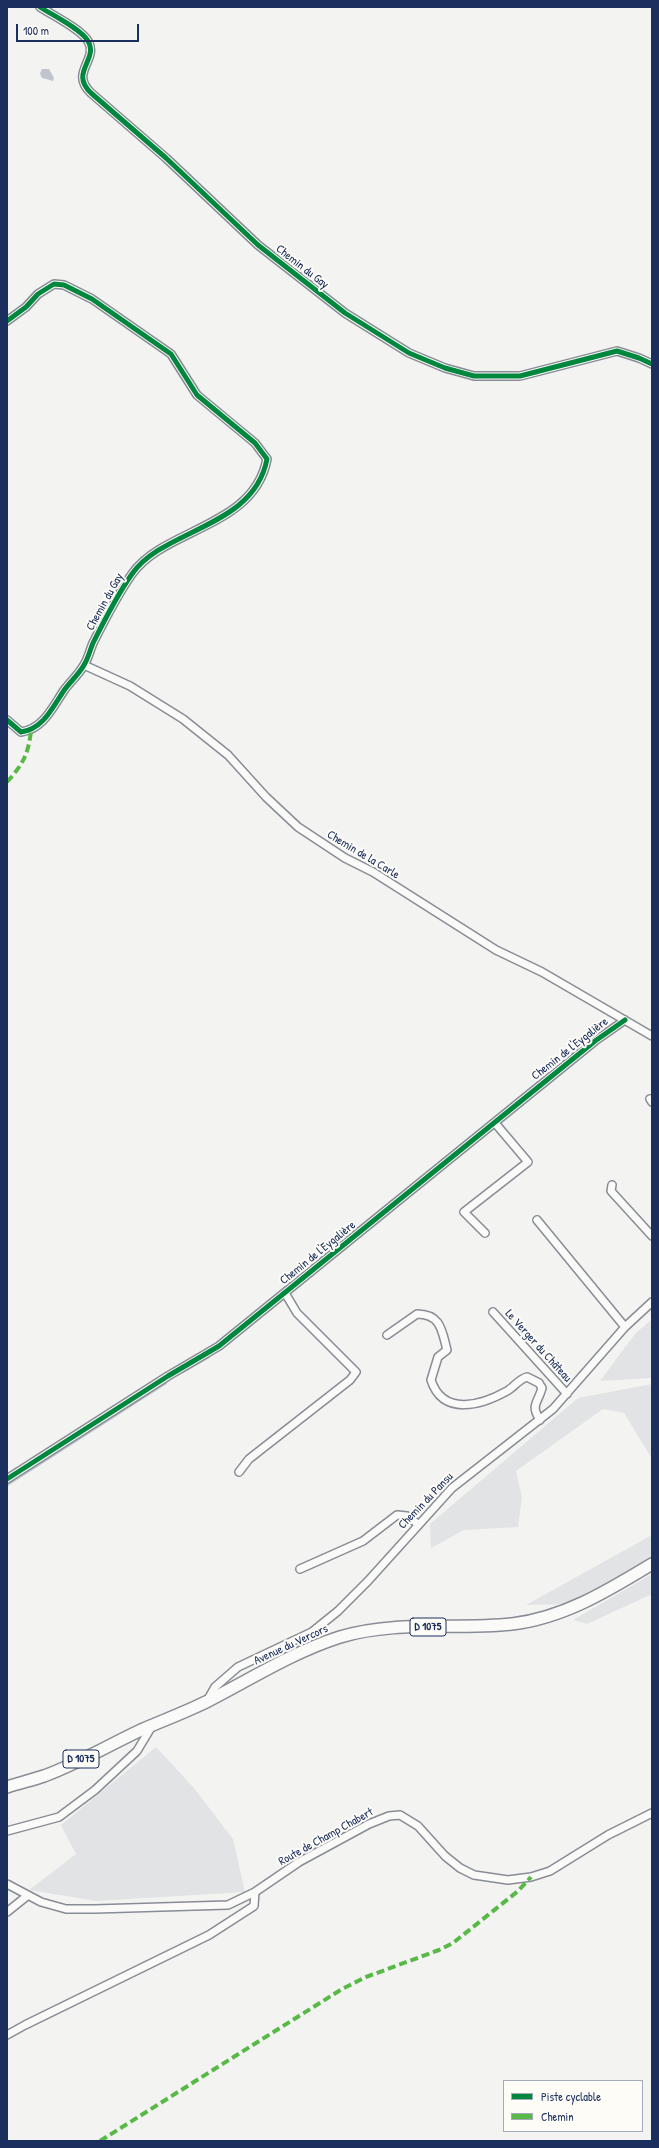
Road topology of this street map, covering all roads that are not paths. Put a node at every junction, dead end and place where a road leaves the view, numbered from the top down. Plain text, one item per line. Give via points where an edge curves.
1 (40, 7) edge
2 (7, 321) edge
3 (652, 364) edge
4 (84, 665) junction
5 (7, 720) edge
6 (625, 1020) junction
7 (652, 1036) edge
8 (495, 1123) junction
9 (612, 1185) dead end
10 (538, 1220) dead end
11 (485, 1233) dead end
12 (652, 1236) edge
13 (285, 1293) junction
14 (652, 1302) edge
15 (493, 1312) dead end
16 (625, 1326) junction
17 (387, 1335) dead end
18 (566, 1394) junction
19 (540, 1420) junction
20 (239, 1472) dead end
21 (7, 1479) edge
22 (418, 1524) junction
23 (652, 1564) edge
24 (300, 1569) dead end
25 (207, 1701) junction
26 (152, 1726) junction
27 (7, 1787) edge
28 (652, 1813) edge
29 (7, 1831) edge
30 (7, 1884) edge
31 (255, 1892) junction
32 (26, 1896) junction
33 (7, 1912) edge
34 (7, 2036) edge

1 - 3 street, Chemin du Gay via 84,36 90,44 82,75 84,84 91,93 166,158 258,245 345,313 409,353 445,368 474,376 520,376 617,351
2 - 4 street, Chemin du Gay via 38,294 54,284 64,285 92,299 171,354 197,395 255,442 267,459 264,472 250,493 237,506 216,521 142,562 117,598 92,644
4 - 5 street, Chemin du Gay via 42,722 31,731 21,732
4 - 6 street, Chemin de la Carle via 130,686 183,719 228,755 294,823 334,851 373,872 496,950 542,972
6 - 7 street, Chemin de la Carle
6 - 8 street, Chemin de l'Eygalière via 595,1041
8 - 11 street via 528,1162 464,1212
8 - 13 street, Chemin de l'Eygalière
9 - 12 street via 611,1192
10 - 16 street
13 - 20 street via 302,1318 356,1372 350,1380 249,1459
13 - 21 street, Chemin de l'Eygalière via 219,1346
14 - 16 street, Chemin du Pansu
15 - 18 street, Le Verger du Château
16 - 18 street, Chemin du Pansu
17 - 19 street via 417,1314 431,1316 441,1326 447,1350 438,1357 431,1380 438,1393 450,1403 465,1406 507,1391 527,1377 539,1383 542,1388 534,1406
18 - 19 street, Chemin du Pansu
19 - 22 street, Chemin du Pansu via 452,1488
22 - 24 street via 407,1516 397,1515 363,1541
22 - 25 street, Chemin du Pansu via 338,1611 312,1632 238,1667 214,1686
23 - 25 main road, Avenue du Vercors / D 1075 via 608,1590 571,1608 537,1620 513,1624 392,1627 367,1630 339,1638 303,1651
25 - 26 main road, Avenue du Vercors / D 1075
26 - 27 main road, D 1075 via 44,1776
26 - 29 street via 137,1751 95,1790 59,1817
28 - 31 street, Route de Champ Chabert via 608,1835 550,1871 532,1877 508,1880 474,1875 460,1868 445,1856 418,1826 400,1815 389,1816 368,1824 299,1862
30 - 32 street, Route de Champ Chabert
31 - 32 street, Route de Champ Chabert via 228,1905 95,1910 66,1909
31 - 34 street via 254,1906 209,1935
32 - 33 street

